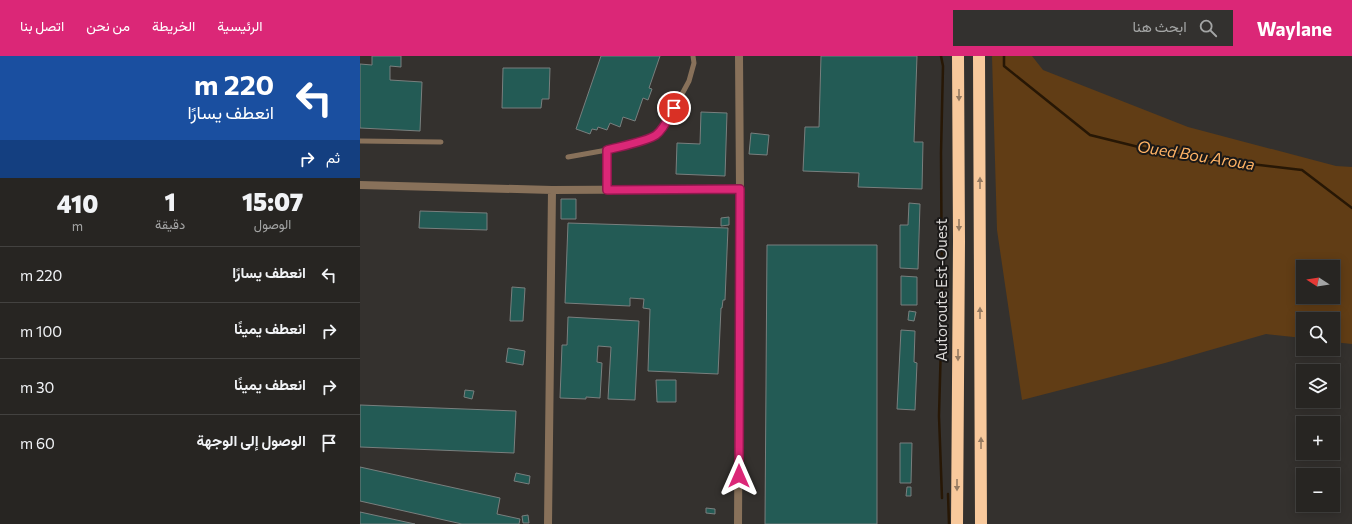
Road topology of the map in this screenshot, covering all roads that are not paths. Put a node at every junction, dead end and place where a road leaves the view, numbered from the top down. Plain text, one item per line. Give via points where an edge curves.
1 (693, 56) edge
2 (739, 56) edge
3 (958, 56) edge
4 (979, 56) edge
5 (360, 142) edge
6 (440, 142) dead end
7 (607, 150) junction
8 (568, 157) dead end
9 (360, 185) edge
10 (740, 189) junction
11 (552, 190) junction
12 (607, 190) junction
13 (548, 524) edge
14 (738, 524) edge
15 (957, 524) edge
16 (981, 524) edge

1 - 7 lane via 694,63 689,81 667,122 656,135
2 - 10 street
3 -> 15 highway, Autoroute Est-Ouest
16 -> 4 highway
5 - 6 lane
7 - 8 lane
7 - 12 lane
9 - 11 street
10 - 12 street
10 - 14 street
11 - 12 street
11 - 13 street

